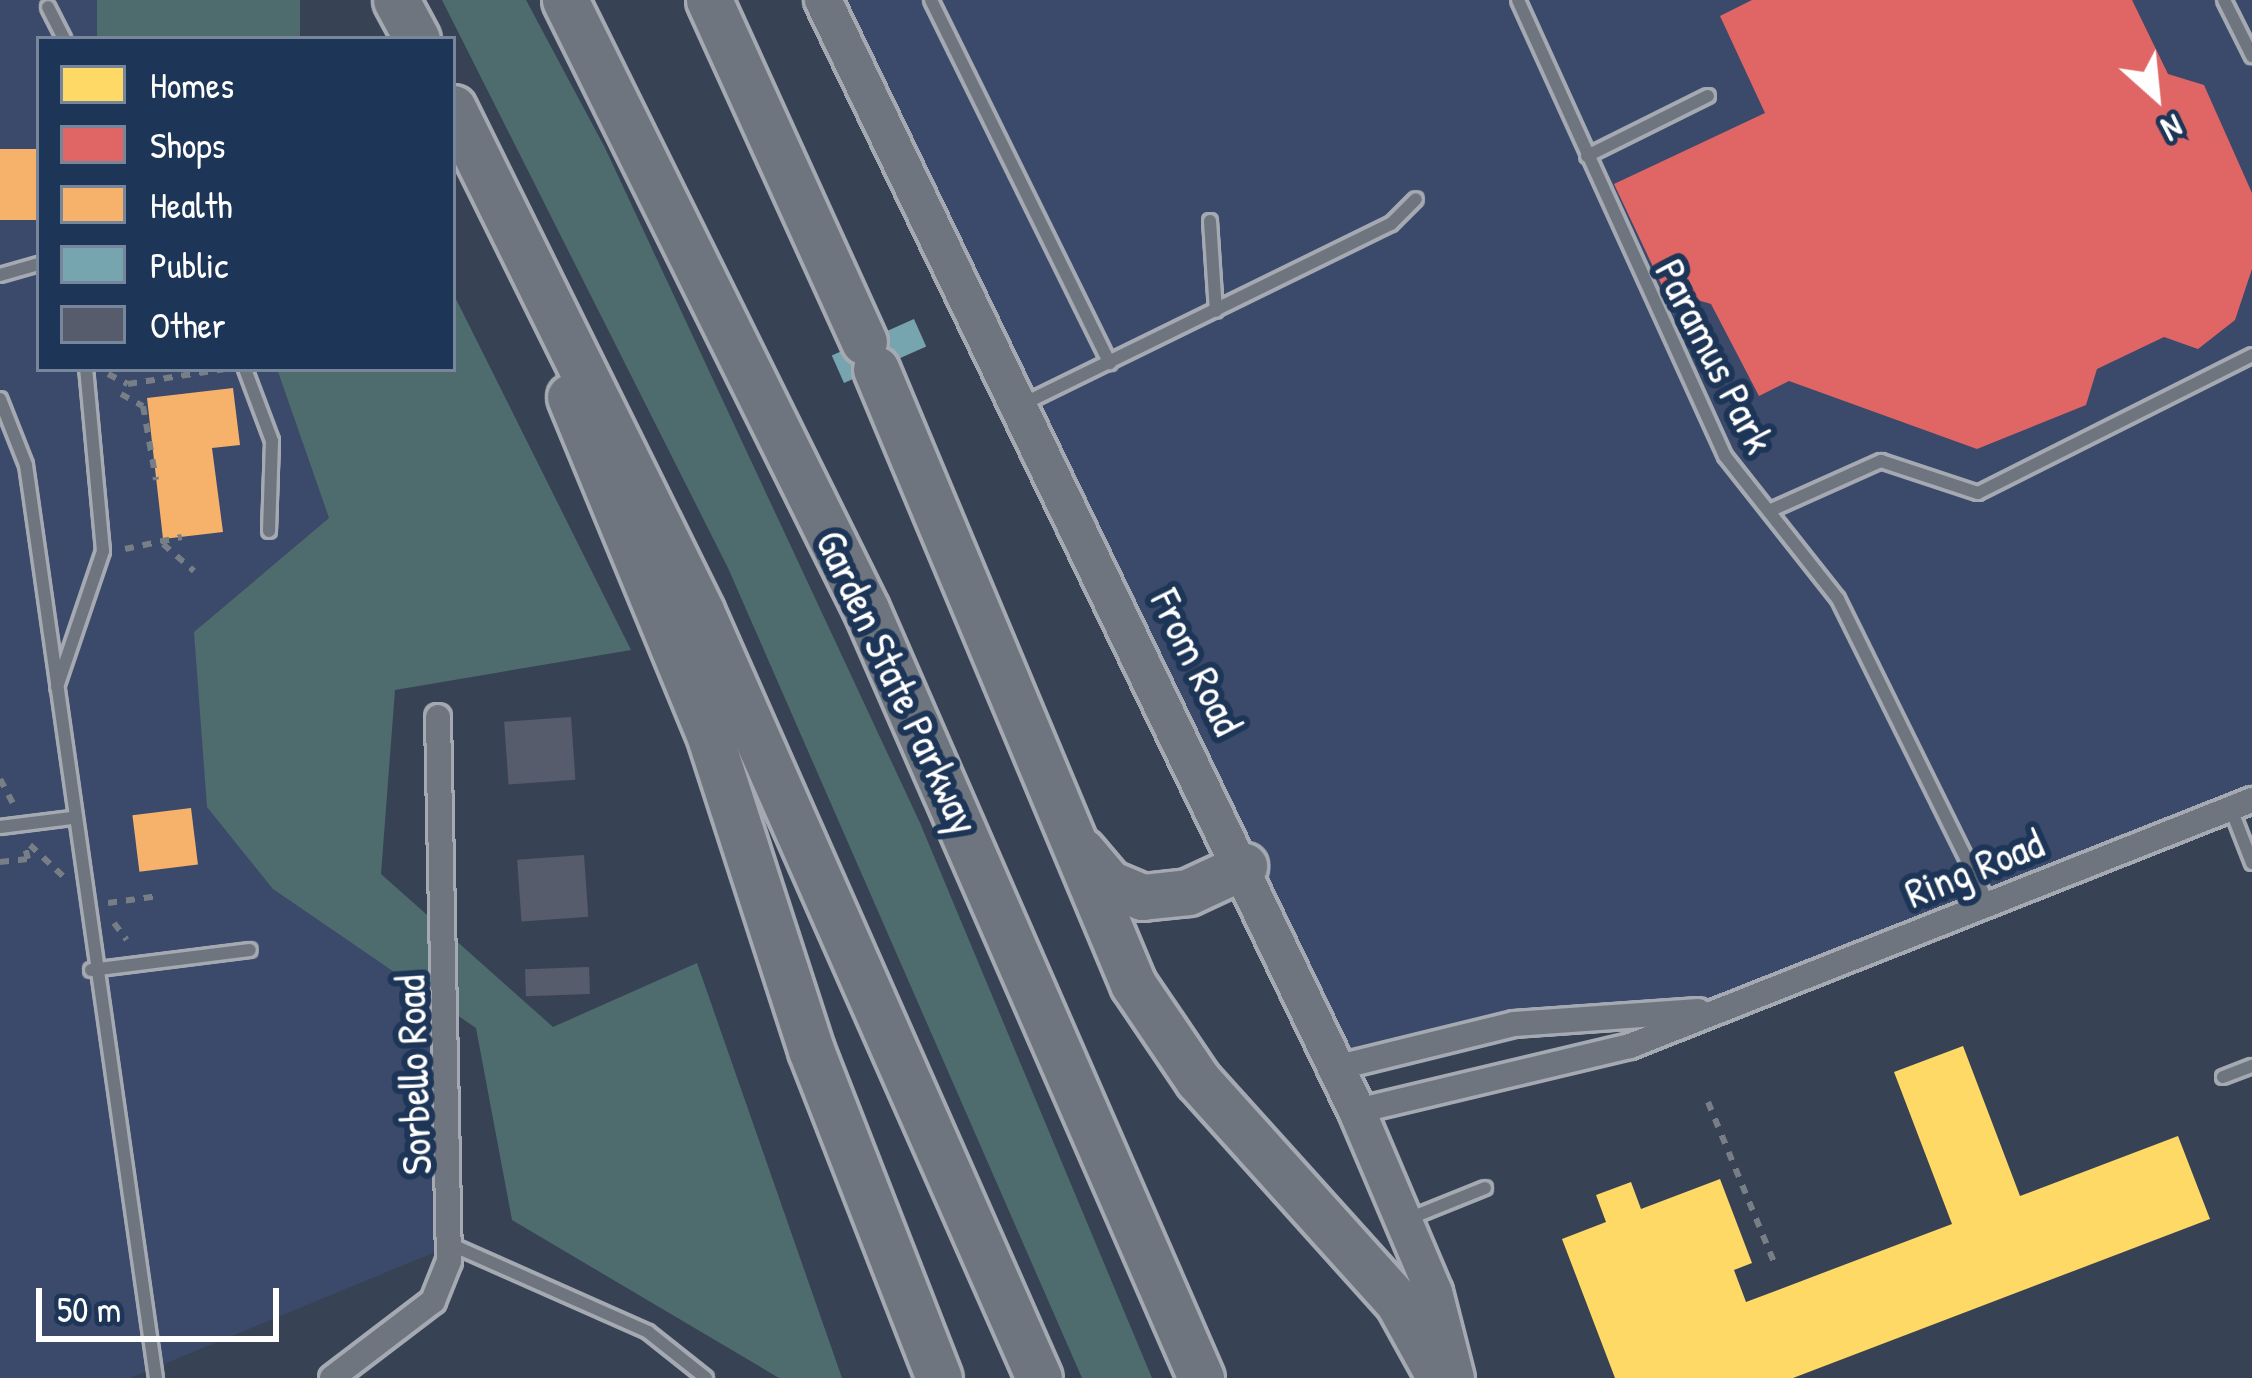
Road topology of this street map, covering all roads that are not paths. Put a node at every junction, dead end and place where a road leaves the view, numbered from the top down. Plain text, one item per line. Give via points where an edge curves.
1 (396, 0) edge
2 (566, 0) edge
3 (709, 0) edge
4 (823, 0) edge
5 (931, 0) edge
6 (1518, 0) edge
7 (2224, 0) edge
8 (48, 7) dead end
9 (62, 36) edge
10 (415, 36) edge
11 (2252, 56) edge
12 (1708, 96) dead end
13 (461, 123) edge
14 (1587, 156) junction
15 (1416, 199) dead end
16 (1210, 221) dead end
17 (36, 265) edge
18 (0, 275) edge
19 (1216, 311) junction
20 (2252, 355) edge
21 (1110, 363) junction
22 (86, 372) edge
23 (246, 372) edge
24 (0, 399) edge
25 (1022, 405) junction
26 (1769, 511) junction
27 (269, 531) dead end
28 (55, 694) junction
29 (438, 716) dead end
30 (2241, 804) edge
31 (70, 818) junction
32 (0, 827) edge
33 (1077, 844) junction
34 (2252, 863) edge
35 (1244, 866) junction
36 (1989, 904) junction
37 (250, 950) dead end
38 (92, 970) junction
39 (1725, 1009) junction
40 (2252, 1066) edge
41 (1335, 1068) junction
42 (2223, 1077) dead end
43 (1357, 1111) junction
44 (1485, 1188) dead end
45 (1405, 1220) junction
46 (452, 1245) junction
47 (156, 1378) edge
48 (332, 1378) edge
49 (706, 1378) edge
50 (939, 1378) edge
51 (1039, 1378) edge
52 (1202, 1378) edge
53 (1439, 1378) edge
54 (1456, 1378) edge

1 - 10 highway
2 - 52 highway, Garden State Parkway via 866,609
3 - 33 highway
4 - 25 street, From Road
5 - 21 lane
6 - 14 lane, Paramus Park
7 - 11 lane
8 - 9 lane
12 - 14 lane
13 - 50 highway via 686,672 811,1050
13 - 51 highway via 821,873
14 - 26 lane, Paramus Park via 1725,456
15 - 19 lane via 1391,224
16 - 19 lane
17 - 18 lane
19 - 21 lane
20 - 26 lane, Paramus Park via 1978,494 1881,461
21 - 25 lane
22 - 28 lane via 103,551
23 - 27 lane via 272,441
24 - 28 lane via 26,465
25 - 35 street, From Road
26 - 36 lane via 1860,638
28 - 31 lane
29 - 46 street, Sorbello Road
30 - 34 lane
30 - 36 street, Ring Road
31 - 32 lane
31 - 38 lane
33 - 35 highway via 1109,883 1142,897
33 - 53 highway via 1113,945 1174,1049 1381,1280
35 - 41 street, From Road
36 - 39 street, Ring Road
37 - 38 lane
38 - 47 lane
39 - 41 street via 1514,1024
39 - 43 street, Ring Road via 1630,1046
40 - 42 lane
41 - 43 street, From Road
43 - 45 street, From Road
44 - 45 lane
45 - 54 street, From Road
46 - 48 street, Sorbello Road via 433,1301
46 - 49 lane via 648,1332

